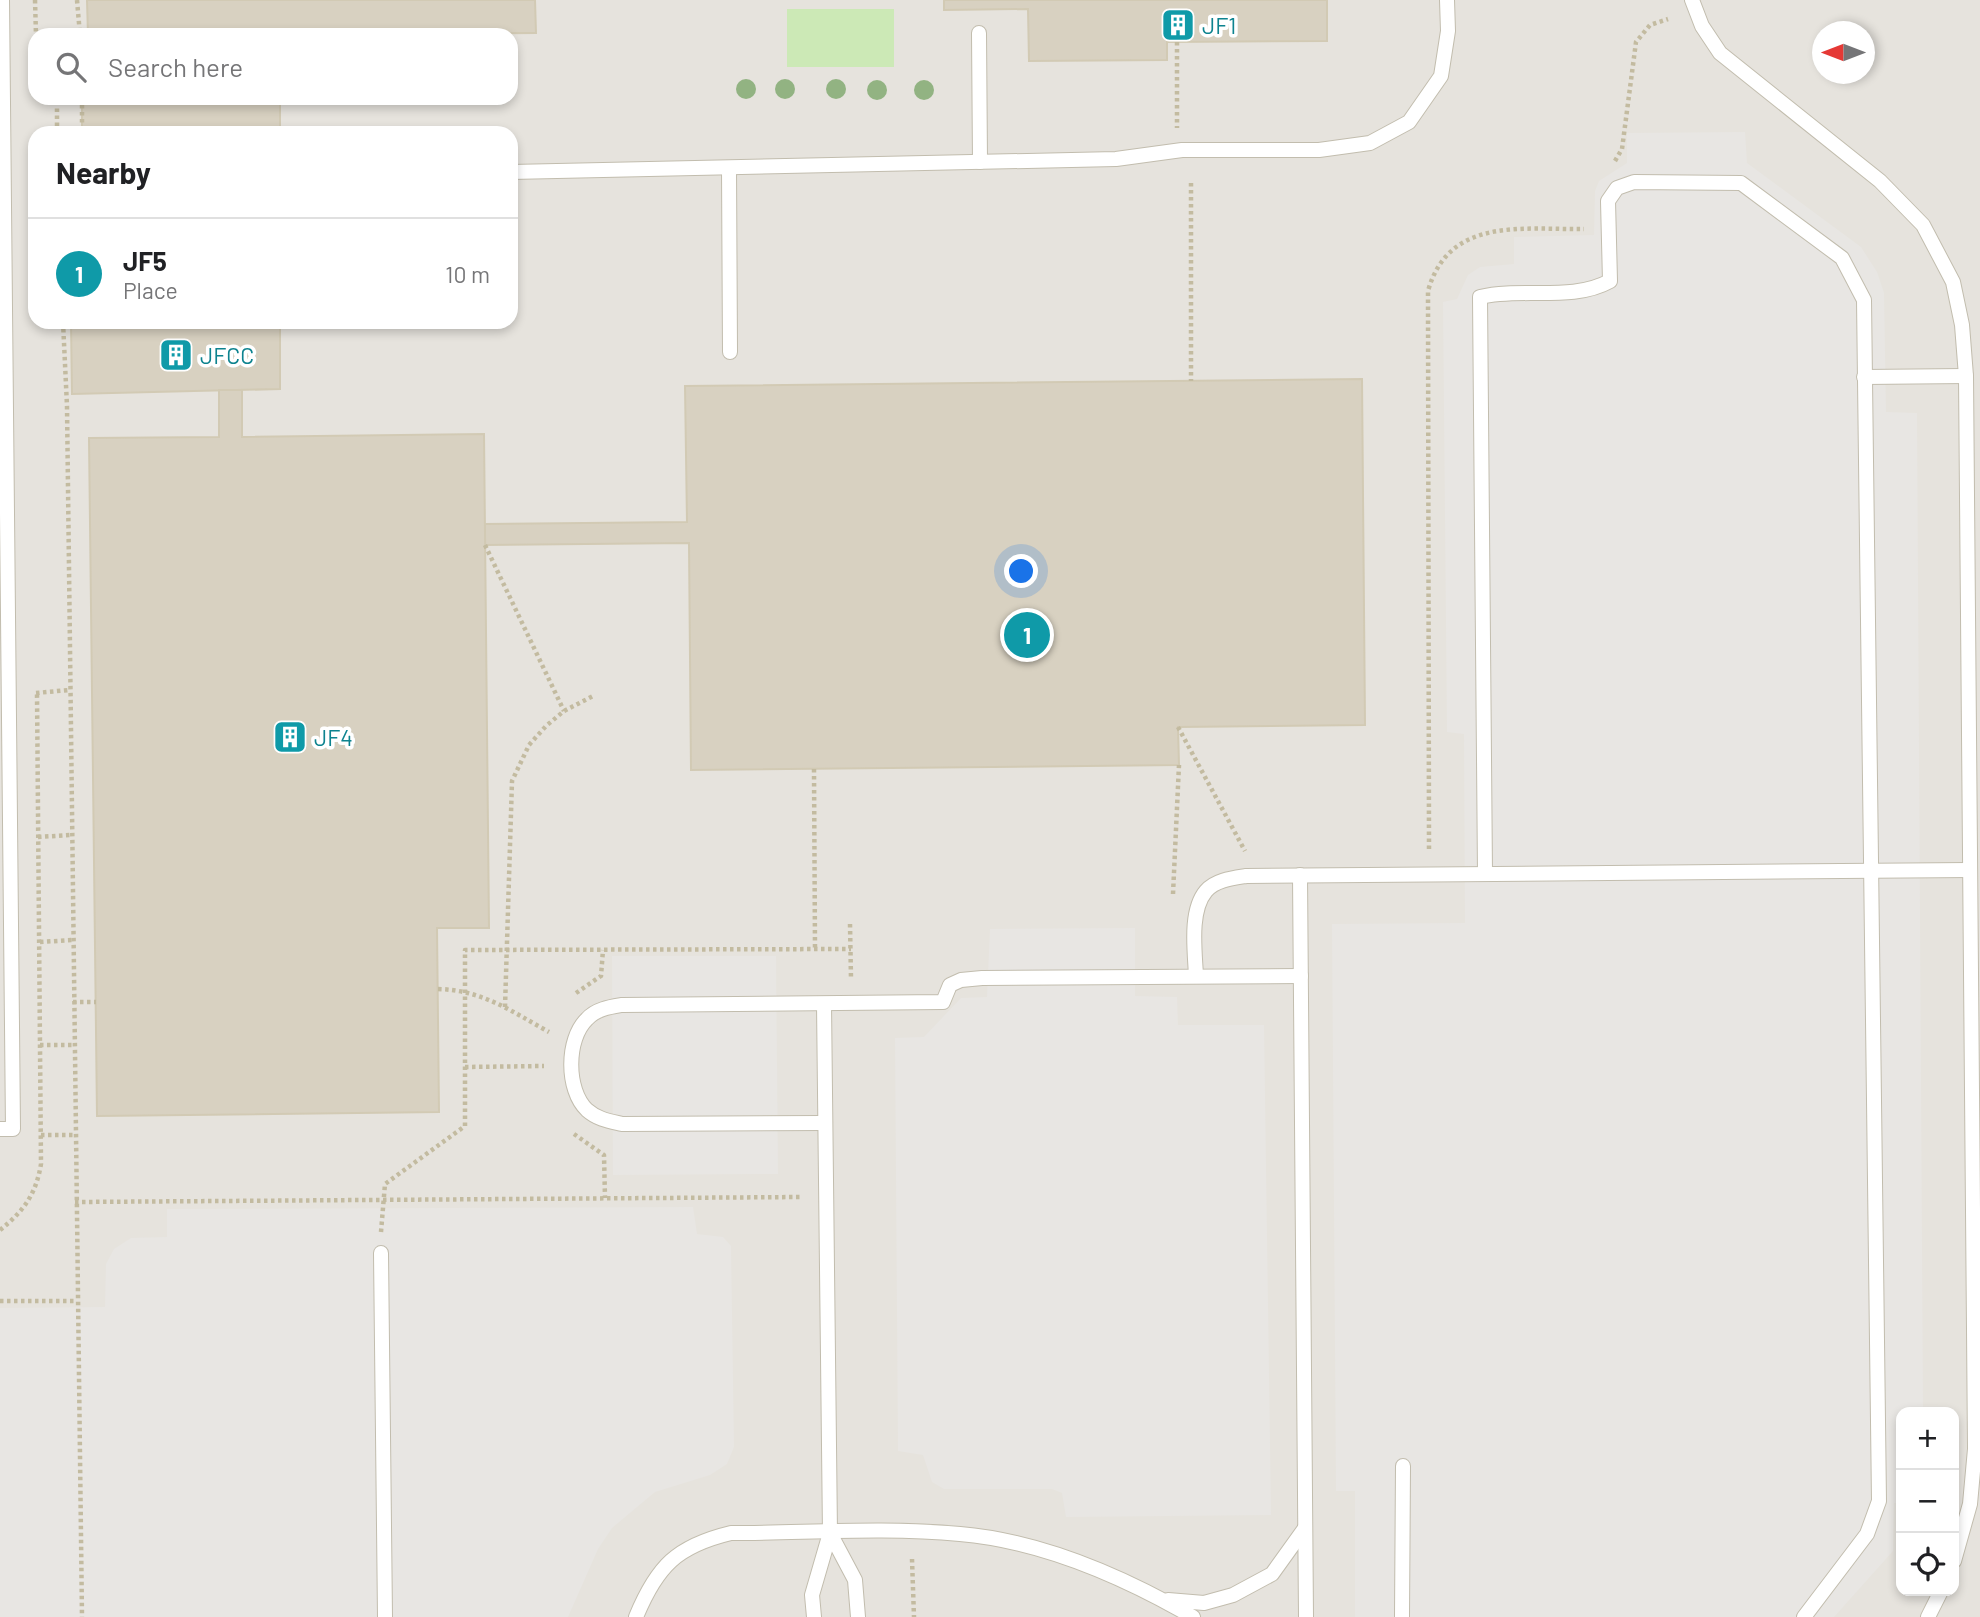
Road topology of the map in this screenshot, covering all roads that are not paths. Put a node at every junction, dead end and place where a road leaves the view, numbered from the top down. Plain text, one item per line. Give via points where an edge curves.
1 (2, 0) edge
2 (1447, 0) edge
3 (1692, 0) edge
4 (979, 33) dead end
5 (980, 162) junction
6 (729, 167) junction
7 (518, 172) edge
8 (730, 352) dead end
9 (1966, 376) junction
10 (1864, 377) junction
11 (4, 599) edge
12 (1970, 870) junction
13 (1871, 871) junction
14 (1485, 874) junction
15 (1300, 875) junction
16 (1301, 975) junction
17 (1196, 976) junction
18 (824, 1004) junction
19 (825, 1123) junction
20 (0, 1129) edge
21 (381, 1253) dead end
22 (1403, 1466) dead end
23 (1305, 1528) junction
24 (830, 1533) junction
25 (1959, 1543) edge
26 (1938, 1596) edge
27 (1164, 1600) junction
28 (385, 1617) edge
29 (636, 1617) edge
30 (814, 1617) edge
31 (858, 1617) edge
32 (1194, 1617) edge
33 (1306, 1617) edge
34 (1402, 1617) edge
35 (1804, 1617) edge
36 (1928, 1617) edge

1 - 11 lane
2 - 5 lane via 1441,76 1409,122 1370,144 1319,150 1182,150 1116,159
3 - 9 lane via 1720,53 1880,181 1923,225 1953,282
4 - 5 lane
5 - 6 lane
6 - 7 lane
6 - 8 lane
9 - 10 lane
9 - 12 lane
10 - 13 lane
10 - 14 lane via 1864,300 1856,280 1842,258 1741,183 1633,182 1617,188 1608,201 1610,281 1592,291 1500,292 1480,297
11 - 20 lane via 13,1129
12 - 13 lane
12 - 25 lane via 1975,1448 1970,1504
13 - 14 lane
13 - 35 lane via 1879,1501 1867,1534
14 - 15 lane
15 - 16 lane
15 - 17 lane via 1246,876 1206,890 1198,908
16 - 17 lane
16 - 23 lane
17 - 18 lane via 982,978 950,985 943,1002
18 - 19 lane
18 - 19 lane via 622,1005 603,1009 586,1019 573,1044 571,1067 585,1108 601,1119 622,1124
19 - 24 lane
21 - 28 lane
22 - 34 lane
23 - 27 lane via 1272,1574 1233,1595 1204,1603
23 - 33 lane
24 - 27 lane via 948,1534 1001,1540 1079,1561
24 - 29 lane via 731,1533 701,1540 680,1550 660,1570
24 - 30 lane via 812,1595
24 - 31 lane via 855,1580
26 - 36 lane
27 - 32 lane

